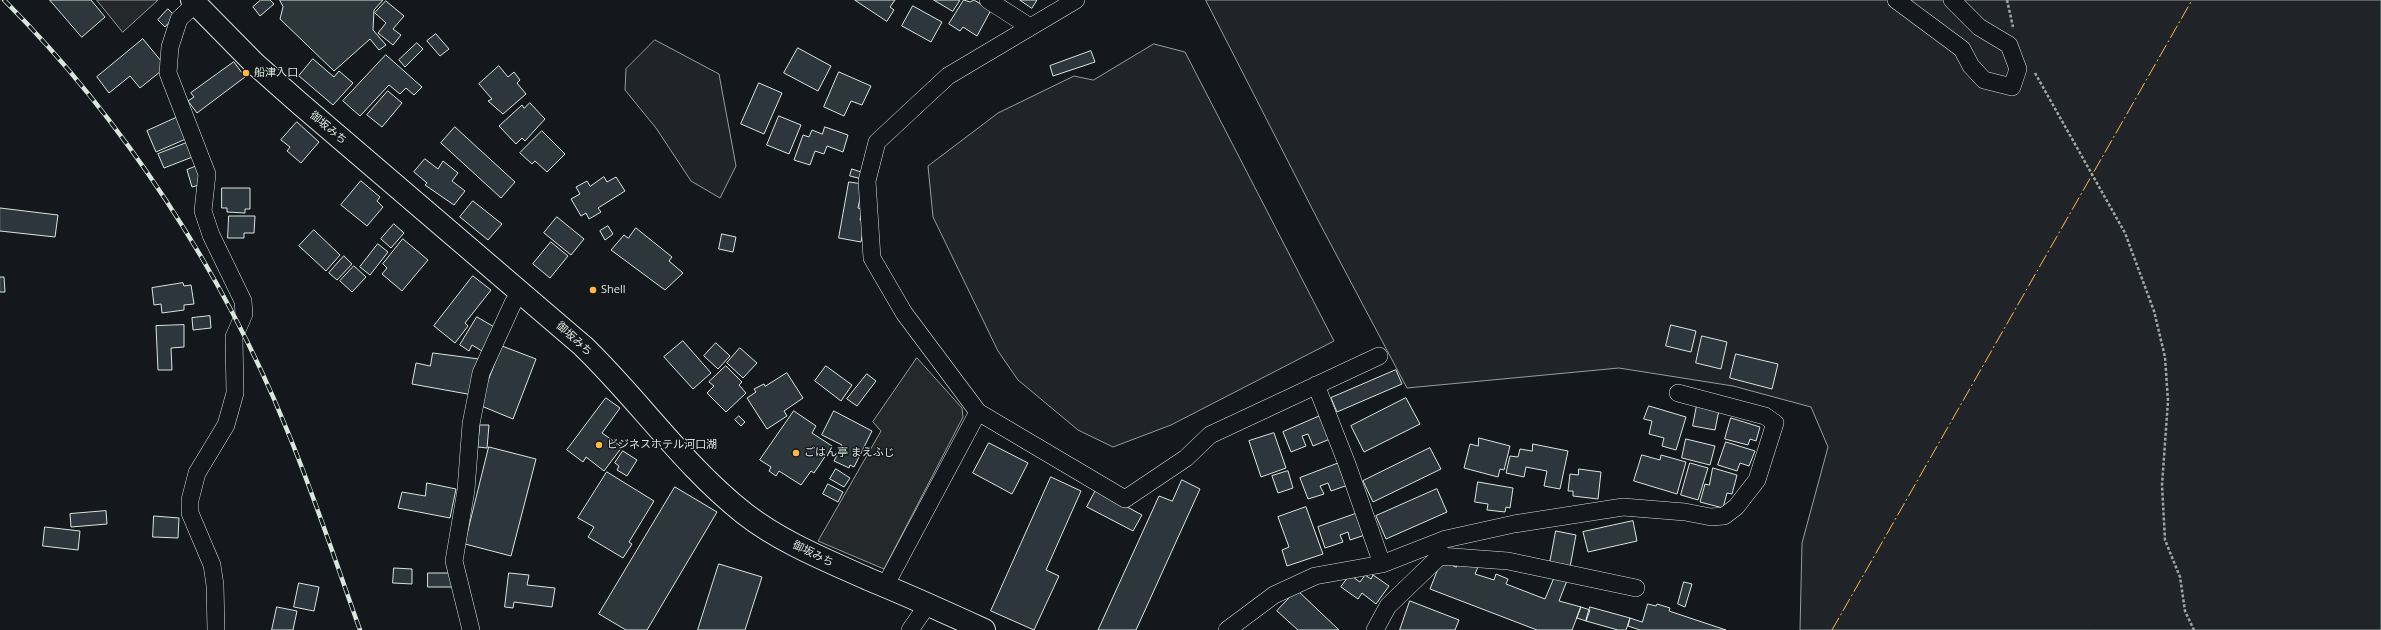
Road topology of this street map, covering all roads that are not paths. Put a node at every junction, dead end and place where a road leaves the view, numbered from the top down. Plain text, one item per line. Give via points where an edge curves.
1 (988, 0) edge
2 (1076, 0) edge
3 (1896, 0) edge
4 (1952, 0) edge
5 (193, 2) edge
6 (1030, 27) junction
7 (522, 292) junction
8 (1379, 356) dead end
9 (1316, 385) junction
10 (1678, 393) dead end
11 (978, 412) junction
12 (1382, 564) junction
13 (885, 586) junction
14 (1636, 588) dead end
15 (928, 604) junction
16 (216, 630) edge
17 (471, 630) edge
18 (910, 630) edge
19 (984, 630) edge
20 (1227, 630) edge
21 (1375, 630) edge

1 - 6 street
2 - 6 street
3 - 4 street via 1962,49 1971,66 1984,80 2012,87 2018,69 2009,45 1979,27
5 - 7 highway, 御坂みち via 298,102
5 - 16 street via 179,19 170,47 168,73 207,174 203,211 210,235 243,301 244,314 234,336 233,399 226,425 197,473 190,500 190,513 212,565
6 - 11 street via 948,76 877,142 867,181 872,258 904,313
7 - 13 highway, 御坂みち via 611,373 677,450 712,486 746,514 782,539
7 - 17 street via 513,303 481,372 471,424 466,490 454,561
8 - 9 street
9 - 11 street via 1210,435 1186,458 1125,499
9 - 12 street
10 - 12 street via 1766,416 1775,423 1757,480 1736,507 1724,516 1711,517 1623,507 1514,524 1446,539
11 - 13 street
12 - 20 street via 1315,576 1274,595
13 - 15 highway, 御坂みち
14 - 21 street via 1508,560 1440,556 1388,606
15 - 18 street
15 - 19 highway, 御坂みち

